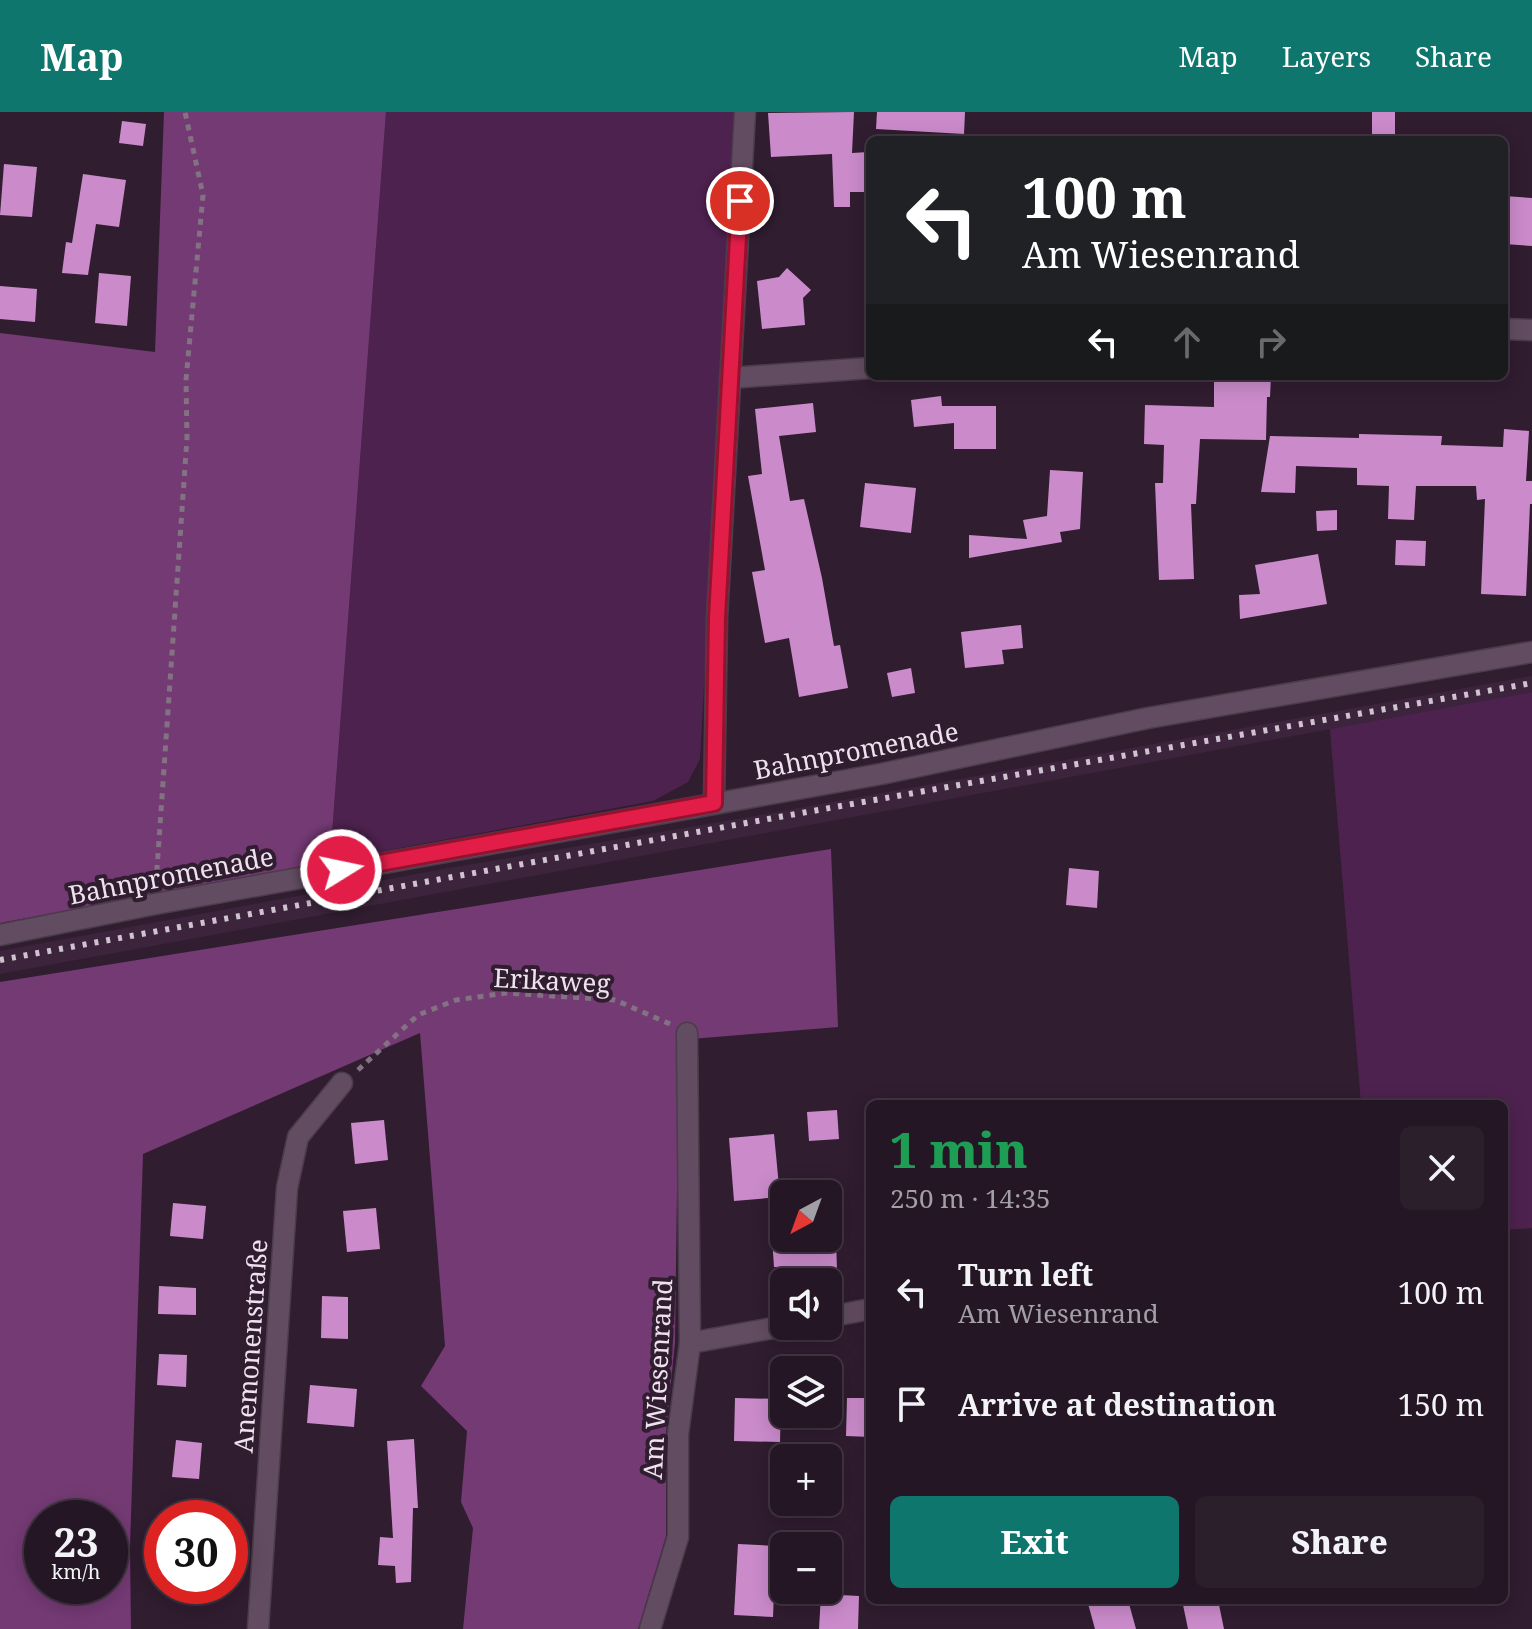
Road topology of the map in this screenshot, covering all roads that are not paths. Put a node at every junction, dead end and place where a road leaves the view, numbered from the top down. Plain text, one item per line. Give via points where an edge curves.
1 (745, 112) edge
2 (1508, 329) edge
3 (1532, 330) edge
4 (866, 368) edge
5 (730, 378) junction
6 (1532, 652) edge
7 (714, 803) junction
8 (0, 935) edge
9 (687, 1033) road end
10 (342, 1083) road end
11 (866, 1310) edge
12 (842, 1314) edge
13 (770, 1329) edge
14 (690, 1343) junction
15 (258, 1629) edge
16 (650, 1629) edge

1 - 5 street
2 - 3 street
4 - 5 street
5 - 7 street
6 - 7 street, Bahnpromenade via 1148,718
7 - 8 street, Bahnpromenade
9 - 14 street, Am Wiesenrand
10 - 15 street, Anemonenstraße via 298,1137 287,1188
11 - 12 street
13 - 14 street
14 - 16 street, Am Wiesenrand via 678,1434 678,1537

